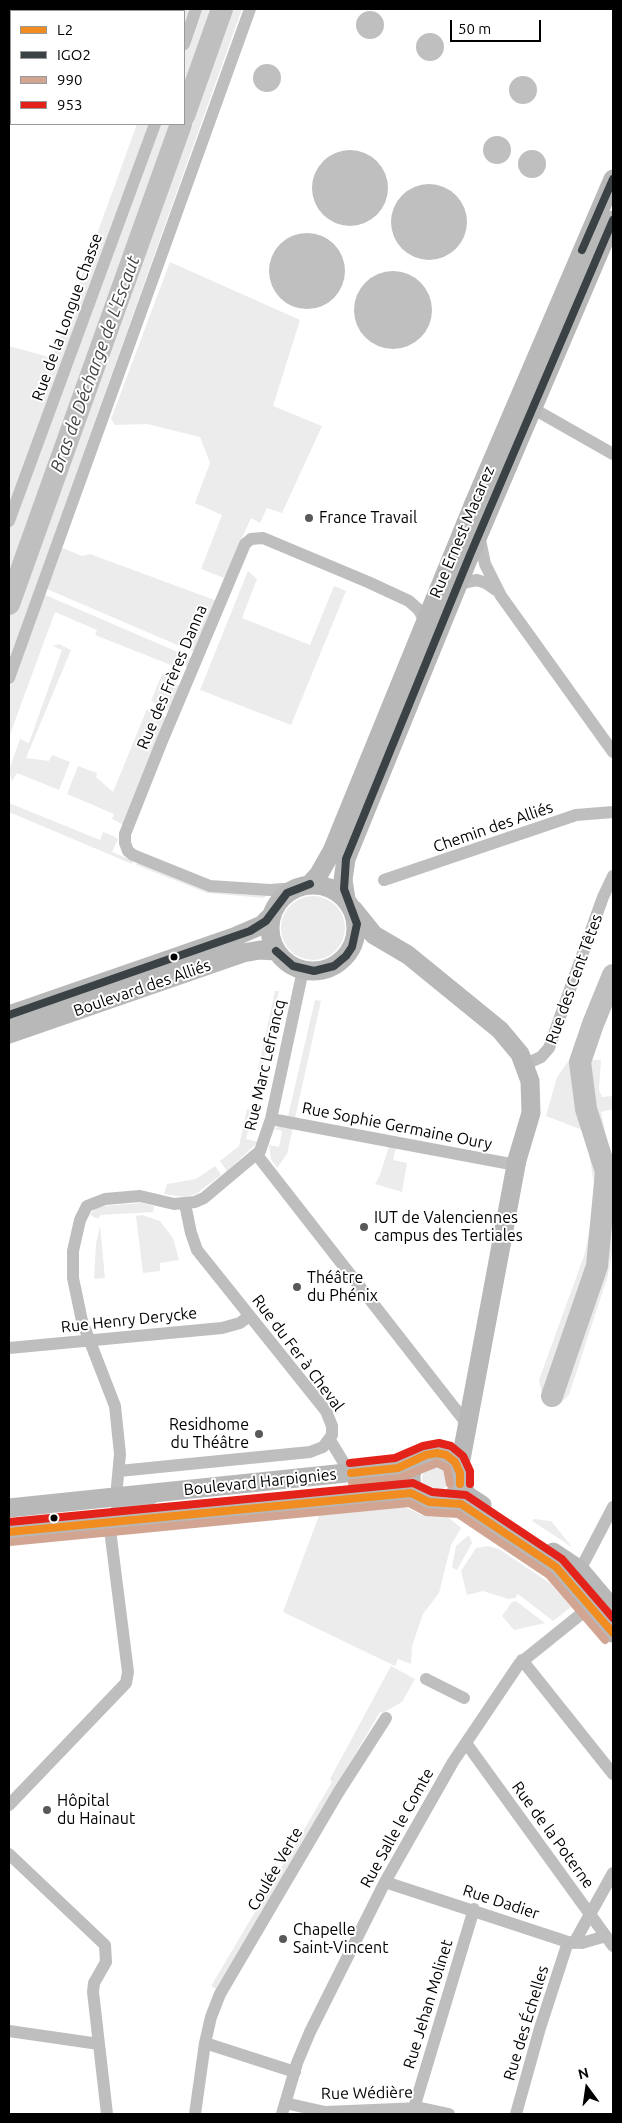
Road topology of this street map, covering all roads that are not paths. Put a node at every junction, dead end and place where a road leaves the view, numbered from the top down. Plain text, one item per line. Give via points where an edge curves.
1 (196, 9) edge
2 (250, 9) edge
3 (185, 41) edge
4 (155, 125) edge
5 (613, 179) edge
6 (613, 220) edge
7 (532, 408) junction
8 (613, 454) edge
9 (9, 520) edge
10 (479, 532) junction
11 (457, 587) junction
12 (501, 596) junction
13 (425, 622) junction
14 (9, 678) edge
15 (613, 752) edge
16 (613, 812) edge
17 (613, 876) edge
18 (384, 880) dead end
19 (304, 886) junction
20 (350, 904) junction
21 (271, 916) junction
22 (382, 940) junction
23 (352, 948) junction
24 (276, 951) junction
25 (303, 970) junction
26 (9, 1014) edge
27 (9, 1034) edge
28 (526, 1064) junction
29 (271, 1119) junction
30 (257, 1155) junction
31 (516, 1165) junction
32 (185, 1204) junction
33 (249, 1316) junction
34 (90, 1340) junction
35 (9, 1348) edge
36 (467, 1424) junction
37 (330, 1440) junction
38 (427, 1457) junction
39 (119, 1471) junction
40 (350, 1473) junction
41 (460, 1477) junction
42 (160, 1493) junction
43 (417, 1494) junction
44 (116, 1497) junction
45 (443, 1502) junction
46 (613, 1507) edge
47 (9, 1508) edge
48 (109, 1522) junction
49 (9, 1532) edge
50 (580, 1570) junction
51 (591, 1606) junction
52 (613, 1609) edge
53 (613, 1633) edge
54 (522, 1660) junction
55 (426, 1679) dead end
56 (464, 1698) dead end
57 (386, 1718) dead end
58 (466, 1743) junction
59 (613, 1774) edge
60 (9, 1805) edge
61 (9, 1854) edge
62 (613, 1872) edge
63 (385, 1882) junction
64 (474, 1910) junction
65 (590, 1913) junction
66 (610, 1941) edge
67 (571, 1942) junction
68 (9, 2031) edge
69 (205, 2043) junction
70 (99, 2044) junction
71 (295, 2072) junction
72 (284, 2108) edge
73 (414, 2108) junction
74 (107, 2114) edge
75 (195, 2114) edge
76 (449, 2114) edge
77 (516, 2114) edge

1 - 3 street
2 - 14 street
4 - 9 street, Rue de la Longue Chasse
5 - 13 main road, Rue Ernest Macarez
6 - 7 main road, Rue Ernest Macarez
7 - 8 street
7 - 10 main road, Rue Ernest Macarez
10 - 11 main road, Rue Ernest Macarez
10 - 12 street via 485,564
11 - 12 street via 472,580 482,581
11 - 20 main road, Rue Ernest Macarez via 346,859 343,880
12 - 15 street
13 - 19 main road, Rue Ernest Macarez via 332,851 320,874
13 - 19 street, Rue des Frères Danna via 409,601 377,586 263,538 251,539 245,544 125,834 125,843 133,855 210,886 270,890
16 - 18 street, Chemin des Alliés via 576,816
17 - 28 street, Rue des Cent Têtes via 550,1048
19 - 20 main road via 330,888
19 - 21 main road via 283,897
20 - 22 main road via 368,929
20 - 23 main road via 357,928
21 - 24 main road via 270,932
21 - 26 main road, Boulevard des Alliés via 262,925 234,937
22 - 23 main road via 368,940
22 - 28 main road via 408,955 500,1030
23 - 25 main road via 334,966 319,971
24 - 25 main road via 288,963
24 - 27 main road, Boulevard des Alliés via 243,953
25 - 29 street, Rue Marc Lefrancq
28 - 31 main road via 532,1106
29 - 30 street, Rue Marc Lefrancq
29 - 31 street, Rue Sophie Germaine Oury
30 - 32 street, Rue Marc Lefrancq via 204,1198
30 - 36 street
31 - 36 main road
32 - 33 street, Rue du Fer à Cheval via 197,1250
32 - 34 street, Rue Marc Lefrancq via 134,1197 99,1200 84,1210 74,1243 73,1270 78,1305
33 - 34 street, Rue Henry Derycke via 227,1327
33 - 37 street, Rue du Fer à Cheval via 326,1411 332,1426
34 - 35 street, Rue Henry Derycke
34 - 39 street, Rue Marc Lefrancq via 115,1406
36 - 38 main road via 454,1440
36 - 41 main road
37 - 39 street via 310,1452
37 - 40 street
38 - 40 main road, Boulevard Harpignies via 394,1468
38 - 41 main road via 450,1458
38 - 43 main road via 411,1477
39 - 44 street, Rue Marc Lefrancq
40 - 42 main road, Boulevard Harpignies
41 - 45 main road via 453,1496
41 - 50 main road via 470,1498
42 - 44 main road, Boulevard Harpignies
42 - 48 street, Boulevard Harpignies via 142,1505 118,1508
43 - 45 main road via 429,1502
43 - 48 main road, Boulevard Harpignies via 402,1492
44 - 47 main road, Boulevard Harpignies
45 - 51 main road via 464,1506 556,1567
46 - 50 street
48 - 49 main road, Boulevard Harpignies
48 - 60 street via 127,1680
50 - 52 main road
51 - 53 main road
51 - 54 street, Rue Salle le Comte
54 - 58 street, Rue Salle le Comte
54 - 59 street
55 - 56 street
57 - 69 street, Coulée Verte via 220,1994
58 - 63 street, Rue Salle le Comte
58 - 65 street, Rue de la Poterne
61 - 70 street via 105,1945 106,1962 93,1988
62 - 65 street, Rue des Échelles
63 - 64 street, Rue Dadier
63 - 71 street, Rue Salle le Comte via 310,2032
64 - 67 street, Rue Dadier
64 - 73 street, Rue Jehan Molinet
65 - 66 street, Rue de la Poterne
65 - 67 street, Rue des Échelles
66 - 67 street, Rue Dadier
67 - 77 street, Rue des Échelles via 540,2028
68 - 70 street
69 - 71 street
69 - 75 street, Coulée Verte
70 - 74 street
71 - 72 street, Rue Salle le Comte
72 - 73 street, Rue Wédière via 330,2113
73 - 76 street, Rue Wédière

